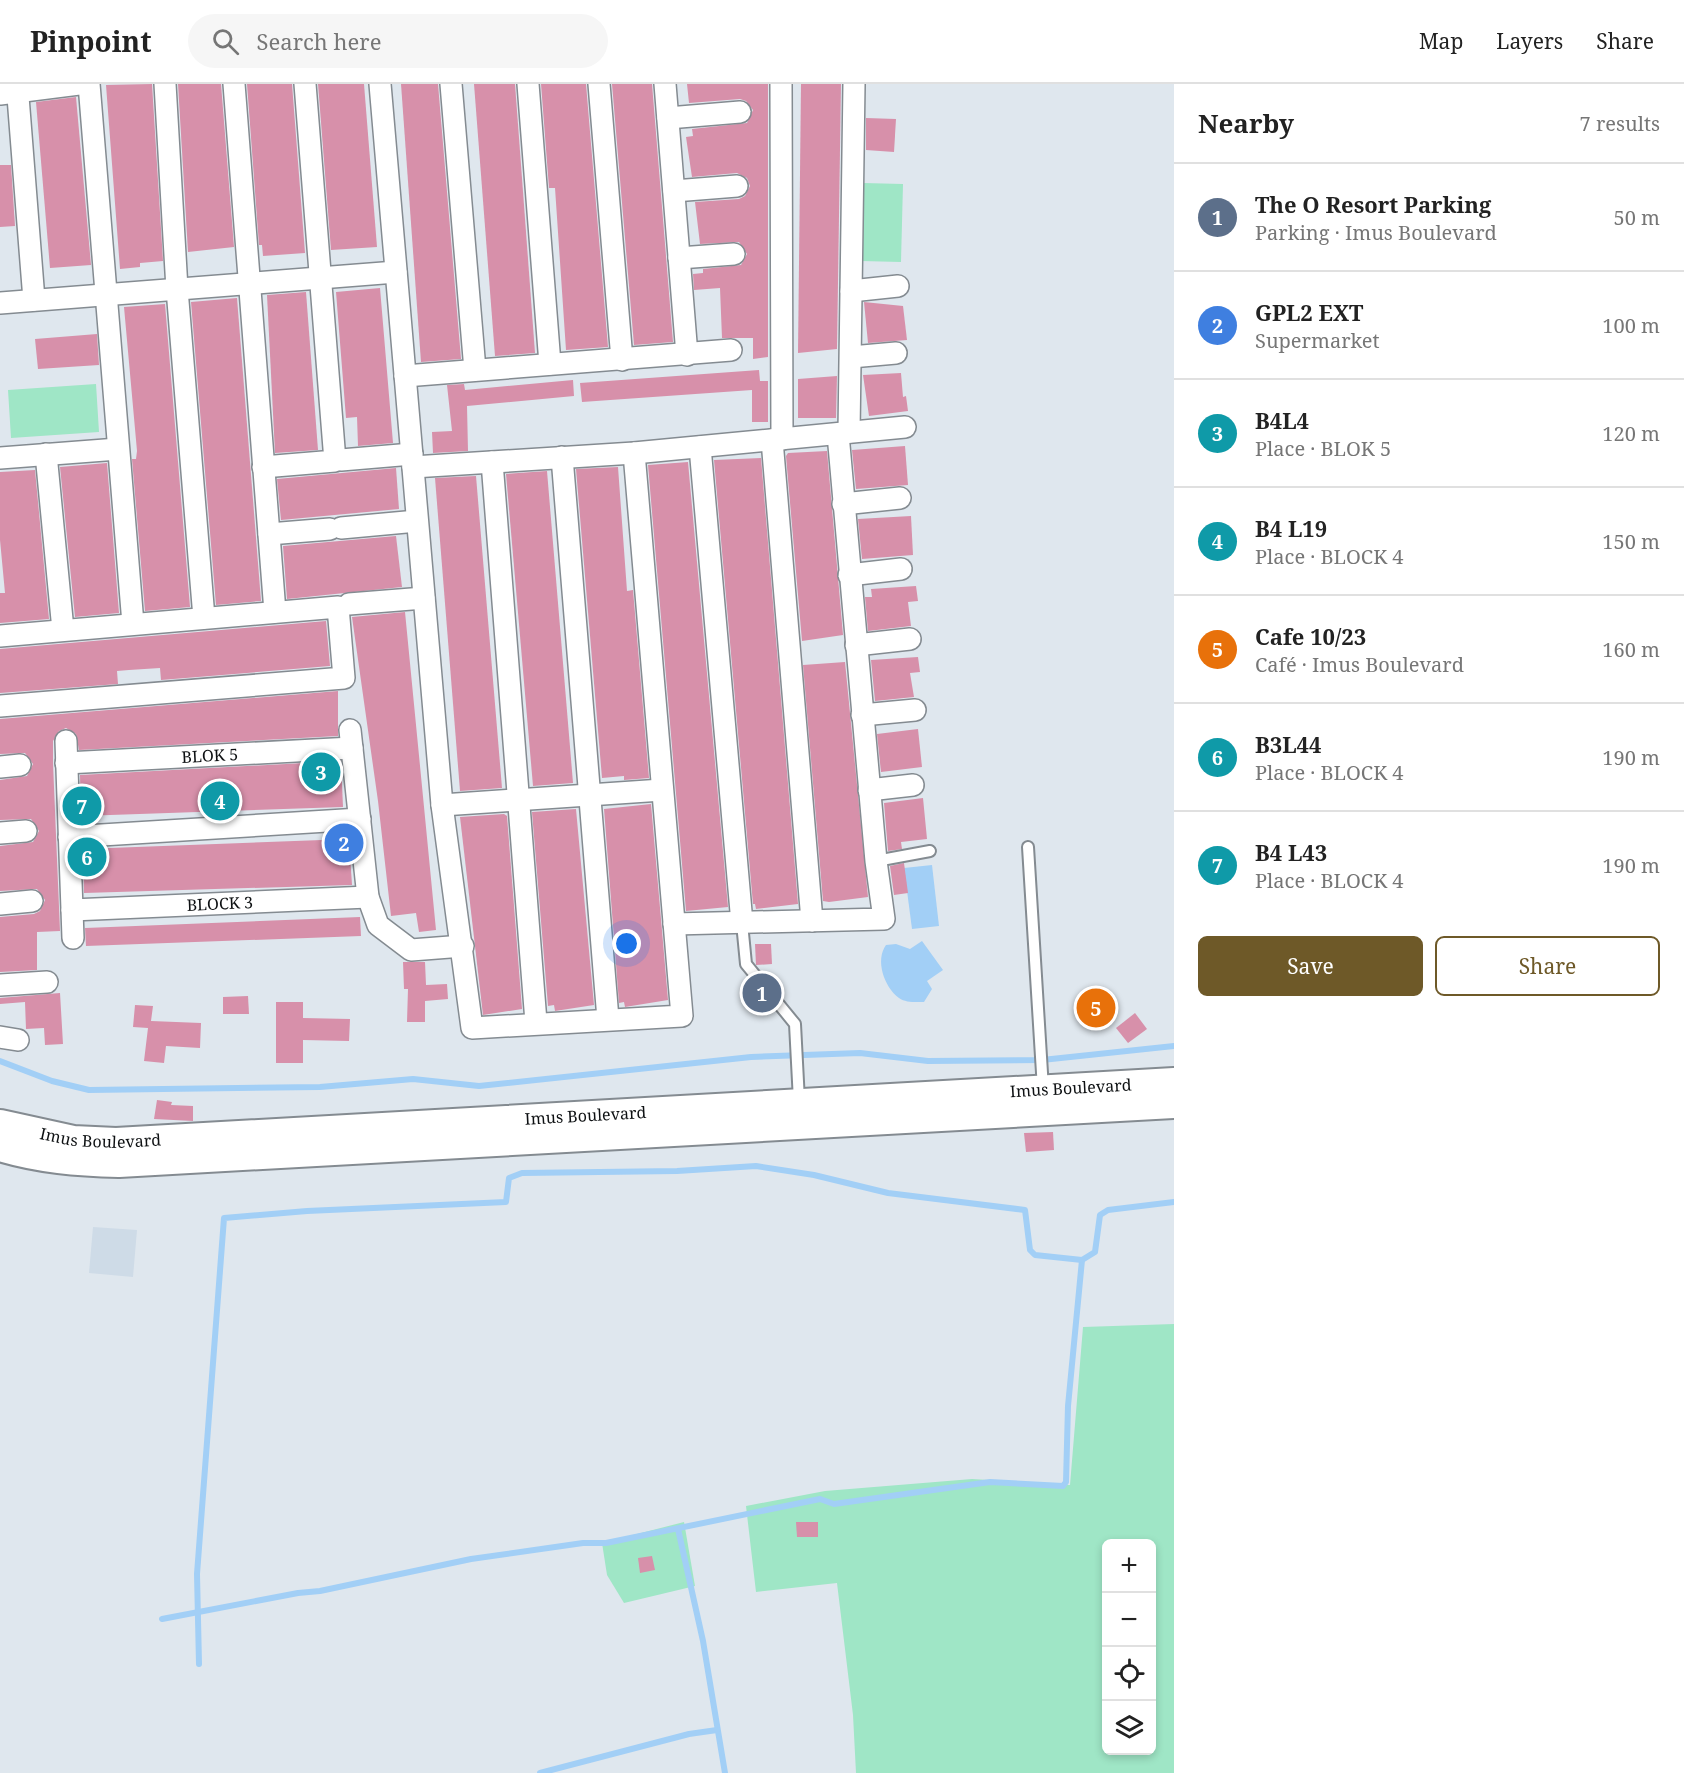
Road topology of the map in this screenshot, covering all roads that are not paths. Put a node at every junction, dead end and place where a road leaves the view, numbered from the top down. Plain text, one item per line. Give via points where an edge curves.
1 (79, 84) edge
2 (89, 84) edge
3 (165, 84) edge
4 (234, 84) edge
5 (305, 84) edge
6 (380, 84) edge
7 (451, 84) edge
8 (528, 84) edge
9 (599, 84) edge
10 (665, 84) edge
11 (781, 84) edge
12 (854, 84) edge
13 (11, 90) edge
14 (740, 112) dead end
15 (668, 117) junction
16 (736, 186) dead end
17 (674, 191) junction
18 (734, 254) dead end
19 (679, 258) junction
20 (396, 272) junction
21 (320, 278) junction
22 (249, 283) junction
23 (898, 286) dead end
24 (177, 289) junction
25 (851, 291) junction
26 (105, 295) junction
27 (34, 300) junction
28 (0, 303) edge
29 (730, 350) dead end
30 (896, 353) dead end
31 (687, 355) junction
32 (850, 357) junction
33 (622, 360) junction
34 (550, 364) junction
35 (475, 370) junction
36 (405, 376) junction
37 (905, 427) dead end
38 (843, 433) junction
39 (777, 440) junction
40 (700, 447) junction
41 (118, 448) junction
42 (634, 453) junction
43 (46, 454) junction
44 (562, 457) junction
45 (0, 458) edge
46 (341, 460) dead end
47 (412, 461) junction
48 (492, 462) junction
49 (263, 467) junction
50 (900, 498) dead end
51 (843, 504) junction
52 (417, 521) junction
53 (269, 534) junction
54 (901, 569) dead end
55 (849, 575) junction
56 (424, 598) junction
57 (349, 604) dead end
58 (275, 612) junction
59 (204, 618) junction
60 (133, 624) junction
61 (63, 630) junction
62 (0, 636) edge
63 (910, 639) dead end
64 (856, 645) junction
65 (0, 706) edge
66 (915, 710) dead end
67 (862, 715) junction
68 (66, 741) dead end
69 (66, 763) junction
70 (913, 785) dead end
71 (662, 790) junction
72 (869, 790) junction
73 (589, 795) junction
74 (517, 800) junction
75 (442, 806) junction
76 (360, 819) junction
77 (26, 831) dead end
78 (0, 833) edge
79 (69, 837) junction
80 (1028, 847) dead end
81 (930, 851) dead end
82 (876, 861) junction
83 (368, 897) junction
84 (32, 901) dead end
85 (0, 904) edge
86 (72, 910) junction
87 (812, 921) junction
88 (742, 923) junction
89 (674, 924) junction
90 (73, 938) dead end
91 (463, 946) junction
92 (47, 982) dead end
93 (0, 985) edge
94 (608, 1019) junction
95 (536, 1022) junction
96 (1174, 1082) edge
97 (1043, 1090) junction
98 (1174, 1104) edge
99 (799, 1114) junction
100 (0, 1124) edge
101 (0, 1147) edge

1 - 13 street
2 - 26 street
3 - 24 street
4 - 22 street
5 - 21 street
6 - 20 street
7 - 35 street
8 - 34 street
9 - 33 street
10 - 15 street
11 - 39 street
12 - 25 street
13 - 27 street
14 - 15 street
15 - 17 street
16 - 17 street
17 - 19 street
18 - 19 street
19 - 31 street
20 - 21 street
20 - 36 street
21 - 22 street
21 - 49 street via 335,461
22 - 24 street
22 - 49 street
23 - 25 street
24 - 26 street
24 - 59 street
25 - 32 street
26 - 27 street
26 - 41 street
27 - 28 street
29 - 31 street
30 - 32 street
31 - 33 street
32 - 38 street
33 - 34 street
34 - 35 street
35 - 36 street
36 - 47 street
37 - 38 street
38 - 39 street
38 - 51 street
39 - 40 street
39 - 87 street
40 - 42 street
40 - 88 street
41 - 43 street
41 - 60 street
42 - 44 street
42 - 71 street
43 - 45 street
43 - 61 street
44 - 48 street
44 - 73 street
46 - 47 street
47 - 48 street
47 - 52 street
48 - 74 street
49 - 53 street
50 - 51 street
51 - 55 street
52 - 53 street
52 - 56 street
53 - 58 street
54 - 55 street
55 - 64 street
56 - 57 street
56 - 75 street
58 - 59 street
58 - 65 street via 338,607 344,678
59 - 60 street
60 - 61 street
61 - 62 street
63 - 64 street
64 - 67 street
66 - 67 street
67 - 72 street
68 - 69 street
69 - 76 street, BLOK 5 via 351,739
69 - 79 street
70 - 72 street
71 - 73 street
71 - 89 street
72 - 82 street
73 - 74 street
73 - 94 street
74 - 75 street
74 - 95 street
75 - 91 street
76 - 79 street
76 - 83 street
77 - 78 street
79 - 86 street
80 - 97 lane
81 - 82 lane
82 - 87 street via 884,919
83 - 86 street, BLOCK 3
83 - 91 street via 378,925 411,950
84 - 85 street
86 - 90 street
87 - 88 street
88 - 89 street
88 - 99 lane via 746,964 795,1024
89 - 94 street via 682,1016
91 - 95 street via 472,1028
92 - 93 street
94 - 95 street
96 - 97 main road, Imus Boulevard
97 - 98 main road, Imus Boulevard
97 - 99 main road, Imus Boulevard
99 - 100 main road, Imus Boulevard via 116,1142 73,1140
99 - 101 main road, Imus Boulevard via 119,1163 71,1162

